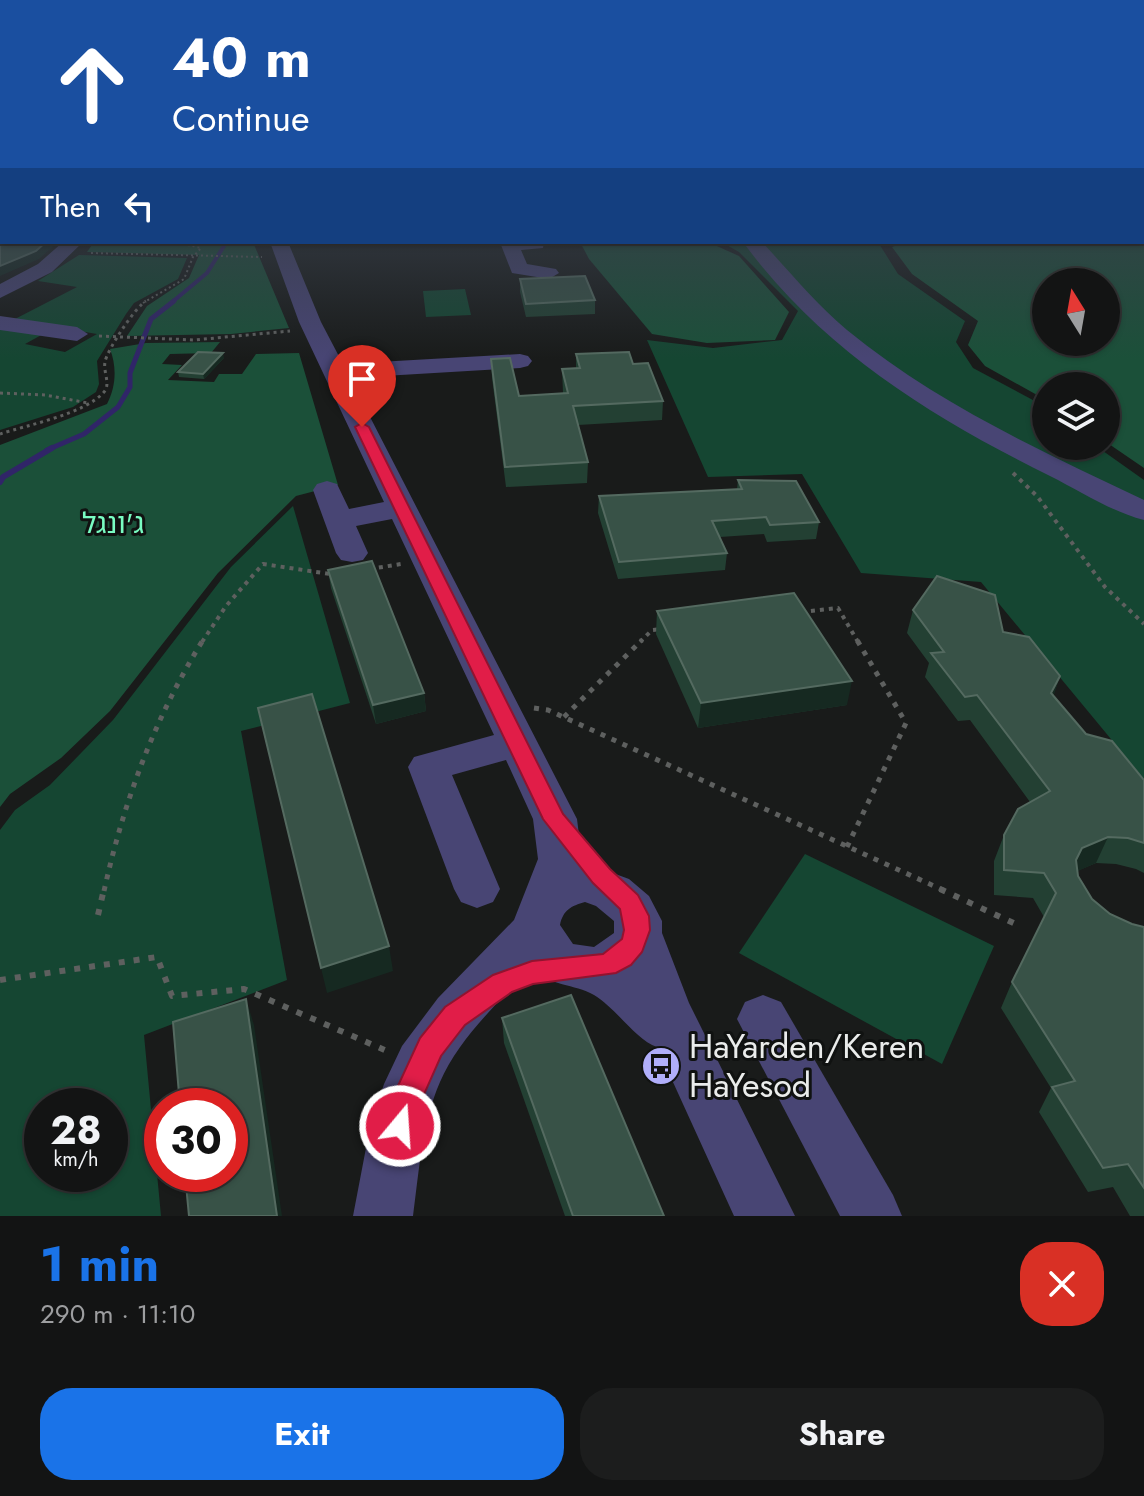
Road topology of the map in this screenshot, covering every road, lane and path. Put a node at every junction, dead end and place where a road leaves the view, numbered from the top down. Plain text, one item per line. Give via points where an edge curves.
1 (186, 245) edge
2 (537, 245) edge
3 (755, 245) edge
4 (280, 247) edge
5 (69, 248) edge
6 (193, 257) junction
7 (552, 279) edge
8 (53, 289) dead end
9 (14, 293) edge
10 (0, 315) edge
11 (0, 323) edge
12 (313, 328) junction
13 (77, 334) joint
14 (120, 339) junction
15 (520, 361) dead end
16 (335, 372) junction
17 (0, 393) edge
18 (88, 403) junction
19 (0, 434) edge
20 (1009, 469) dead end
21 (327, 490) dead end
22 (402, 508) junction
23 (1144, 511) edge
24 (339, 520) junction
25 (427, 560) junction
26 (354, 565) junction
27 (792, 614) edge
28 (1144, 624) edge
29 (668, 628) edge
30 (499, 705) junction
31 (564, 717) junction
32 (518, 743) junction
33 (555, 819) junction
34 (847, 847) junction
35 (477, 889) dead end
36 (627, 911) junction
37 (98, 915) dead end
38 (540, 915) junction
39 (1020, 926) dead end
40 (581, 967) junction
41 (0, 980) edge
42 (455, 1016) junction
43 (763, 1019) dead end
44 (692, 1066) junction
45 (422, 1067) junction
46 (383, 1216) edge
47 (765, 1216) edge
48 (872, 1216) edge

1 - 6 path via 201,248
2 - 7 street
3 - 23 street via 838,334 918,393 995,438
4 - 6 path
4 - 12 street
5 - 6 path
5 - 9 street
6 - 14 path via 184,279 140,304
8 - 9 street
9 - 10 street
11 - 13 street
12 - 14 path via 234,337
12 - 16 street
13 - 14 path
14 - 18 path via 105,361 104,392
15 - 16 street
16 - 22 street
17 - 18 path
18 - 19 path
20 - 28 path via 1037,496 1105,587
21 - 24 street
22 - 24 street
22 - 25 street
24 - 26 street
25 - 26 path
25 - 30 street
26 - 37 path via 329,574 263,564 244,581 199,647 138,766
27 - 34 path via 838,608 906,723
29 - 31 path via 652,630
30 - 31 path
30 - 32 street
31 - 34 path
32 - 33 street
32 - 35 street via 428,767
33 - 36 street
33 - 38 street via 560,859
34 - 39 path
36 - 38 street via 602,885 572,884
36 - 40 street via 633,944 607,965
36 - 44 street
38 - 40 street via 543,949
38 - 42 street
40 - 42 street via 532,972 502,984
40 - 44 street via 614,979 641,999
41 - 45 path via 157,957 172,996 244,989
42 - 45 street via 430,1047
43 - 48 street
44 - 47 street
45 - 46 street via 406,1100

